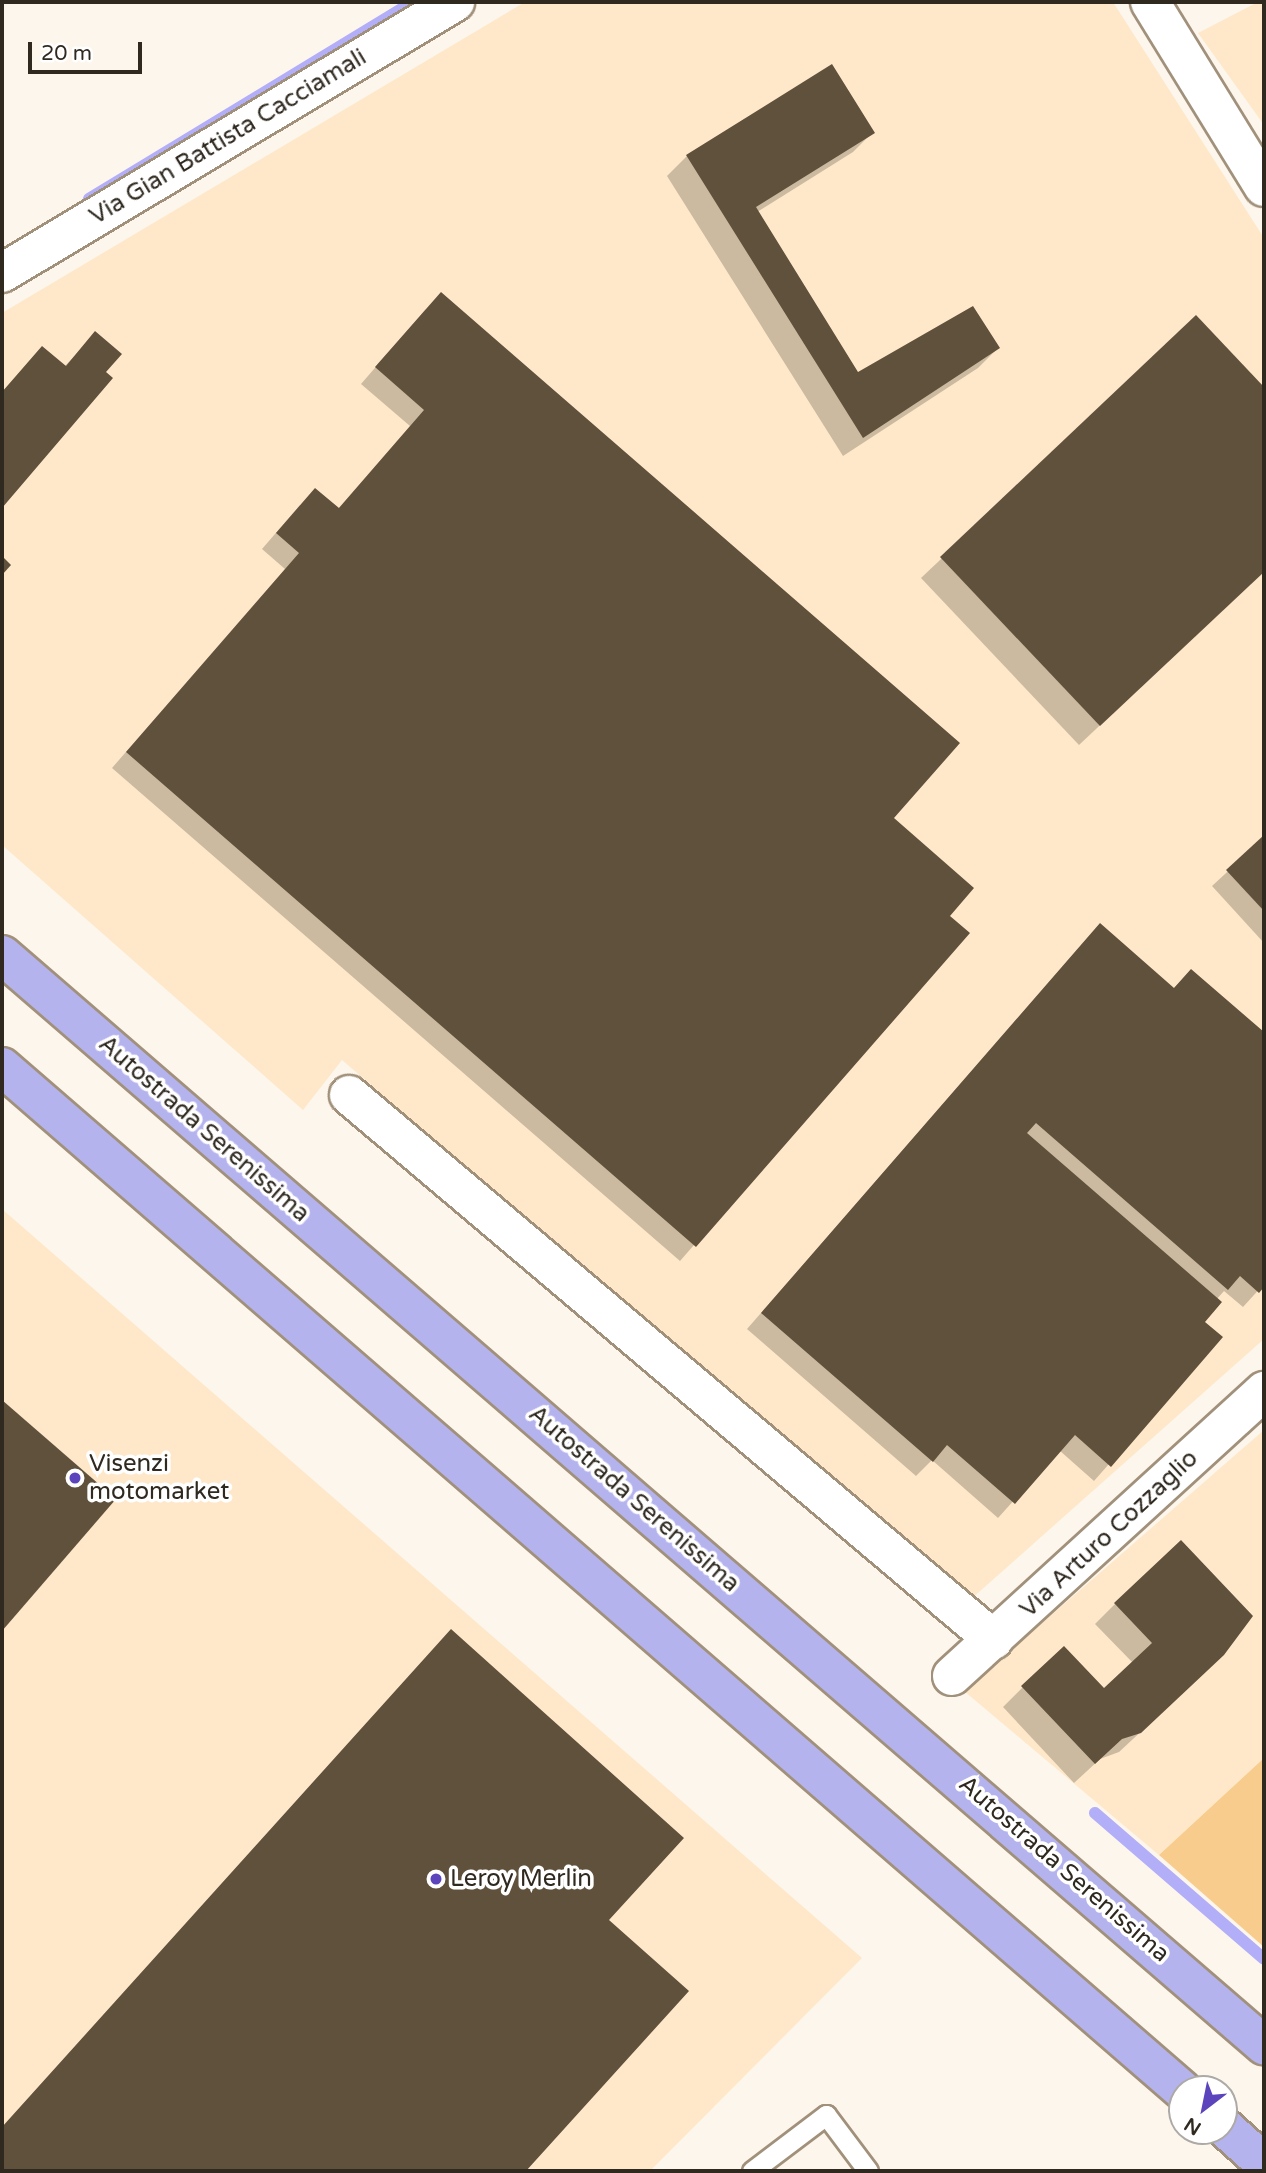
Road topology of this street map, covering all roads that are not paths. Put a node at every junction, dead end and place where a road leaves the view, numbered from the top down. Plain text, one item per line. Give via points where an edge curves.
1 (455, 2) edge
2 (1150, 2) edge
3 (1264, 187) edge
4 (2, 273) edge
5 (2, 955) edge
6 (2, 1067) edge
7 (349, 1095) dead end
8 (1264, 1391) edge
9 (994, 1640) junction
10 (952, 1676) dead end
11 (1264, 2045) edge
12 (1168, 2078) edge
13 (1238, 2140) edge
14 (1264, 2163) edge
15 (752, 2171) edge
16 (868, 2171) edge

1 - 4 street, Via Gian Battista Cacciamali
2 - 3 street
5 - 11 highway, Autostrada Serenissima
6 - 12 highway
7 - 9 street
8 - 9 street, Via Arturo Cozzaglio
9 - 10 street, Via Arturo Cozzaglio
13 - 14 highway
15 - 16 lane via 826,2115

